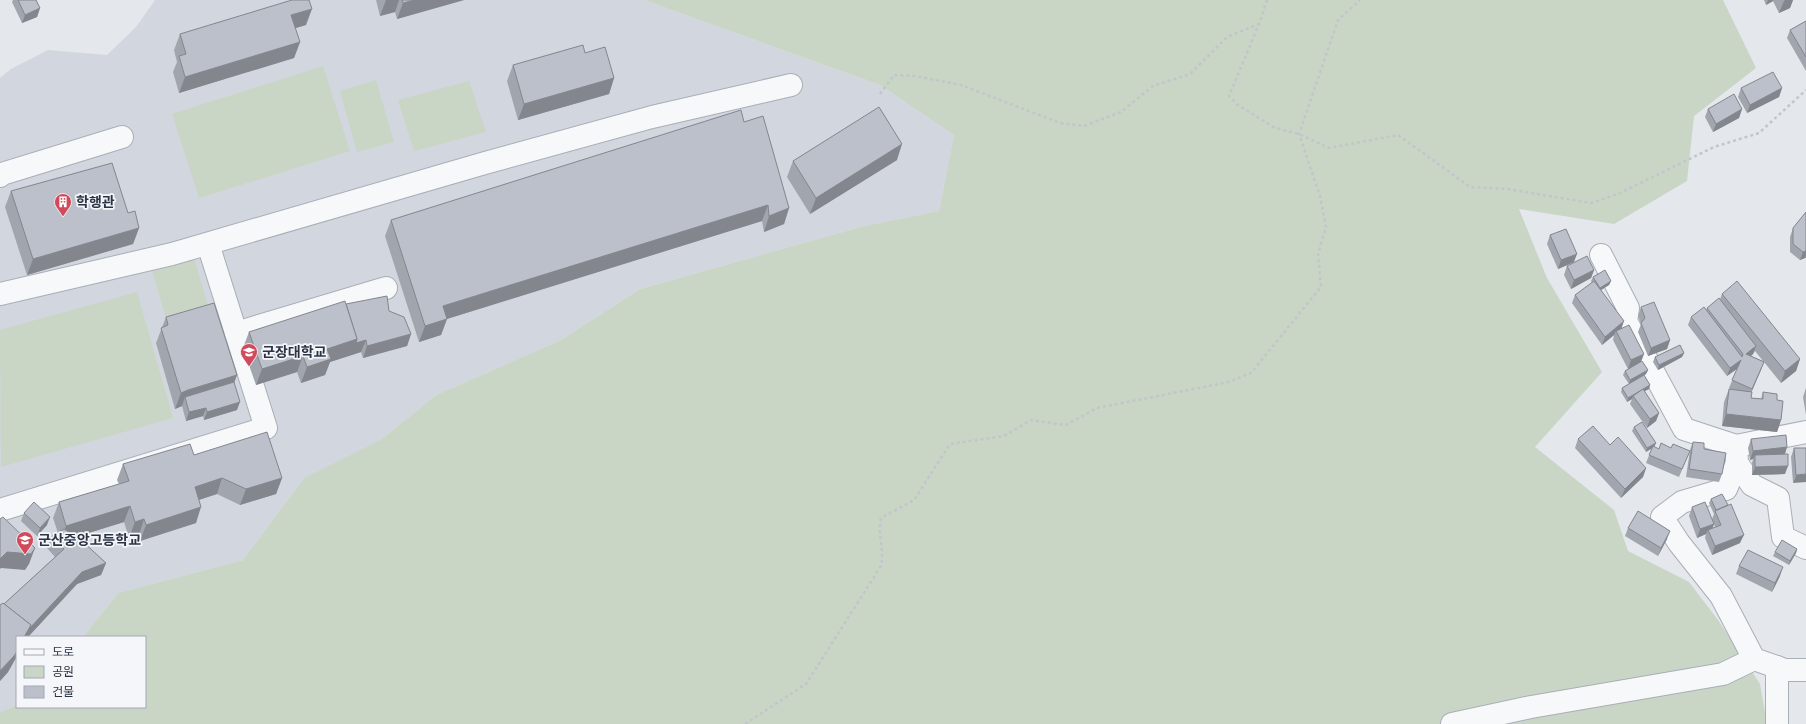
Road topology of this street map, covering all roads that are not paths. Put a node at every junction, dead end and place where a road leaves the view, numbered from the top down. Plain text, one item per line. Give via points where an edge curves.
1 (791, 85) dead end
2 (122, 137) dead end
3 (0, 176) edge
4 (208, 244) junction
5 (1601, 255) dead end
6 (386, 288) dead end
7 (0, 294) edge
8 (236, 333) junction
9 (1806, 432) edge
10 (1737, 454) junction
11 (0, 510) edge
12 (1806, 548) edge
13 (1754, 659) junction
14 (1777, 667) junction
15 (1806, 670) edge
16 (1452, 724) edge
17 (1777, 724) edge

1 - 4 street via 644,119
2 - 3 street
4 - 7 street
4 - 8 street
5 - 10 street via 1628,308 1626,321 1684,429
6 - 8 street
8 - 11 street via 266,428
9 - 10 street
10 - 12 street via 1752,485 1778,498 1783,537
10 - 13 street via 1726,489 1682,502 1662,517 1721,596
13 - 14 street
13 - 16 street via 1723,674 1531,707
14 - 15 street via 1785,670
14 - 17 street

